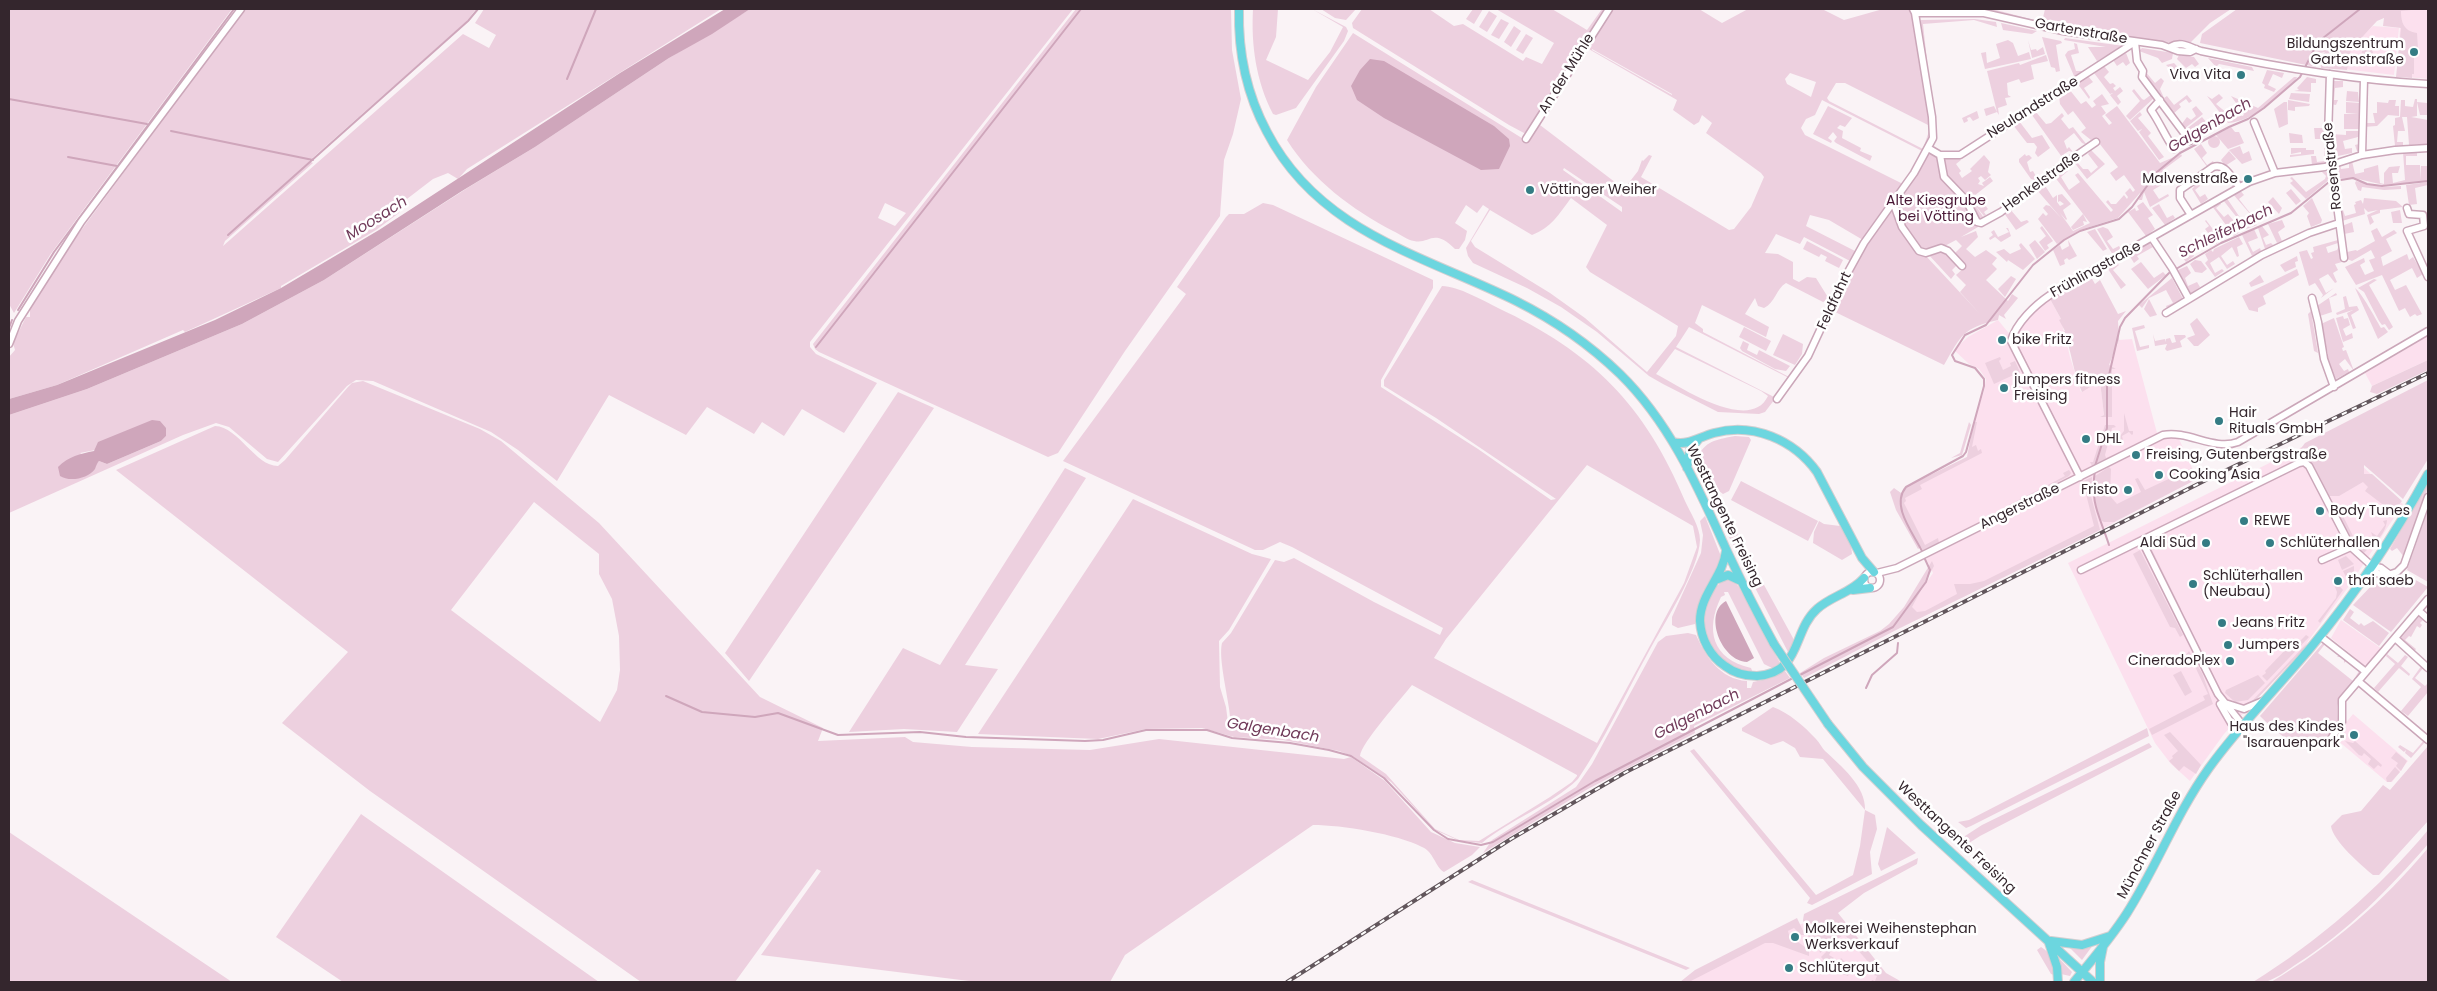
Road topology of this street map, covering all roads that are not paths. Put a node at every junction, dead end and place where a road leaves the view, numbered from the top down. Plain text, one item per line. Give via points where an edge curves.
1 (241, 9) edge
2 (1239, 9) edge
3 (1609, 9) edge
4 (1914, 11) edge
5 (1933, 14) joint
6 (2135, 42) junction
7 (2330, 74) junction
8 (2364, 79) junction
9 (2428, 84) edge
10 (2160, 100) junction
11 (2254, 122) dead end
12 (1526, 139) dead end
13 (2190, 141) dead end
14 (2096, 142) dead end
15 (1928, 148) junction
16 (2428, 148) edge
17 (2174, 149) dead end
18 (1940, 155) junction
19 (2362, 155) junction
20 (2333, 164) junction
21 (2275, 173) junction
22 (2239, 186) junction
23 (1893, 202) junction
24 (2407, 208) dead end
25 (2191, 215) junction
26 (2426, 217) edge
27 (2339, 223) junction
28 (2152, 238) junction
29 (2344, 258) dead end
30 (1962, 266) dead end
31 (2428, 277) edge
32 (2312, 298) dead end
33 (2188, 299) junction
34 (2166, 313) dead end
35 (2428, 331) edge
36 (9, 344) edge
37 (2334, 386) junction
38 (1776, 399) dead end
39 (1699, 439) junction
40 (1673, 442) junction
41 (1688, 468) junction
42 (2428, 474) edge
43 (2080, 477) junction
44 (2428, 497) edge
45 (2142, 541) junction
46 (2351, 547) junction
47 (1726, 549) junction
48 (1862, 558) junction
49 (2322, 560) dead end
50 (2372, 566) junction
51 (1897, 568) junction
52 (2081, 570) dead end
53 (1875, 572) junction
54 (1865, 577) junction
55 (1717, 581) junction
56 (1881, 581) junction
57 (1742, 582) junction
58 (1870, 588) junction
59 (1848, 591) junction
60 (2428, 600) edge
61 (2419, 611) junction
62 (2428, 619) edge
63 (2320, 636) junction
64 (2395, 638) junction
65 (2428, 668) edge
66 (2366, 672) junction
67 (2209, 675) junction
68 (2358, 681) junction
69 (2264, 700) junction
70 (2222, 701) junction
71 (2240, 727) junction
72 (2332, 739) dead end
73 (2428, 740) edge
74 (2111, 936) junction
75 (2049, 941) junction
76 (2104, 946) junction
77 (2082, 972) junction
78 (2058, 982) edge
79 (2074, 982) edge
80 (2093, 982) edge
81 (2100, 982) edge

1 - 36 street via 81,222 18,321
2 - 40 main road, Westtangente Freising via 1242,65 1256,109 1278,152 1308,189 1377,238 1513,300 1570,333 1620,374 1647,404
3 - 12 street, An der Mühle
4 - 5 street, Feldfahrt
4 - 15 street, Feldfahrt via 1933,131
5 - 6 street, Gartenstraße via 1984,13 2063,31
6 - 7 street, Gartenstraße via 2178,51 2196,49
6 - 10 street via 2142,76
6 - 18 street, Neulandstraße via 1962,154
7 - 8 street, Gartenstraße
7 - 20 street, Rosenstraße via 2328,127
8 - 9 street, Gartenstraße
8 - 19 street
10 - 13 street
10 - 17 street via 2152,110
11 - 21 street
14 - 18 street, Henkelstraße via 2001,212 1981,223 1977,222 1966,200 1944,177
15 - 18 street
15 - 23 street, Feldfahrt
16 - 19 street, Frühlingstraße
19 - 20 street, Frühlingstraße
20 - 21 street, Frühlingstraße
20 - 27 street, Rosenstraße
21 - 22 street, Frühlingstraße
22 - 25 street, Frühlingstraße
22 - 25 street via 2224,168 2213,167 2180,190 2180,198
23 - 30 street via 1902,227 1919,251 1926,253 1941,248
23 - 38 street, Feldfahrt via 1849,269 1808,356
24 - 26 street via 2409,214
25 - 28 street, Frühlingstraße
26 - 31 street via 2424,226 2408,230
27 - 29 street, Rosenstraße
27 - 33 street via 2262,254
28 - 33 street via 2177,275
28 - 43 street, Frühlingstraße via 2043,300 2012,336 2011,343
32 - 37 street via 2324,359
33 - 34 street
35 - 37 street, Angerstraße
37 - 43 street, Angerstraße via 2234,443 2166,434
39 - 40 main road via 1687,443
39 - 41 main road via 1690,450
39 - 48 main road via 1722,431 1742,430 1766,434 1792,446 1810,461 1820,476
40 - 41 main road, Westtangente Freising
41 - 47 main road, Westtangente Freising
42 - 50 main road, Münchner Straße
43 - 51 street, Angerstraße
44 - 50 street via 2404,565 2389,574
45 - 46 street via 2304,462
45 - 52 street
45 - 67 street
46 - 49 street
46 - 50 street
47 - 55 main road
47 - 57 main road, Westtangente Freising
48 - 53 main road
48 - 54 main road
50 - 63 main road, Münchner Straße
51 - 53 street, Angerstraße
51 - 56 street, Angerstraße
53 - 54 street
53 - 56 street
54 - 58 street
54 - 59 main road
55 - 57 main road via 1728,575
55 - 59 main road via 1702,609 1700,621 1704,639 1722,664 1746,675 1765,674 1782,667 1797,649 1812,614
56 - 58 street via 1877,587
57 - 75 main road, Westtangente Freising, bridge via 1774,644 1828,724 1874,778
58 - 59 main road
60 - 61 street
61 - 62 street
61 - 64 street
63 - 66 street
63 - 69 main road, Münchner Straße
64 - 65 street
64 - 66 street
66 - 68 street
67 - 70 street
67 - 71 street via 2209,683 2231,723
68 - 72 street via 2342,700 2342,722
68 - 73 street
69 - 70 street, Münchner Straße via 2241,709
69 - 71 main road, Münchner Straße
70 - 71 street
71 - 74 main road, Münchner Straße via 2195,788 2140,890
74 - 75 main road via 2082,945
74 - 76 main road, Münchner Straße
75 - 77 main road, Westtangente Freising
75 - 78 main road
76 - 77 main road, Münchner Straße
76 - 81 main road
77 - 79 main road, Münchner Straße
77 - 80 main road, Westtangente Freising

